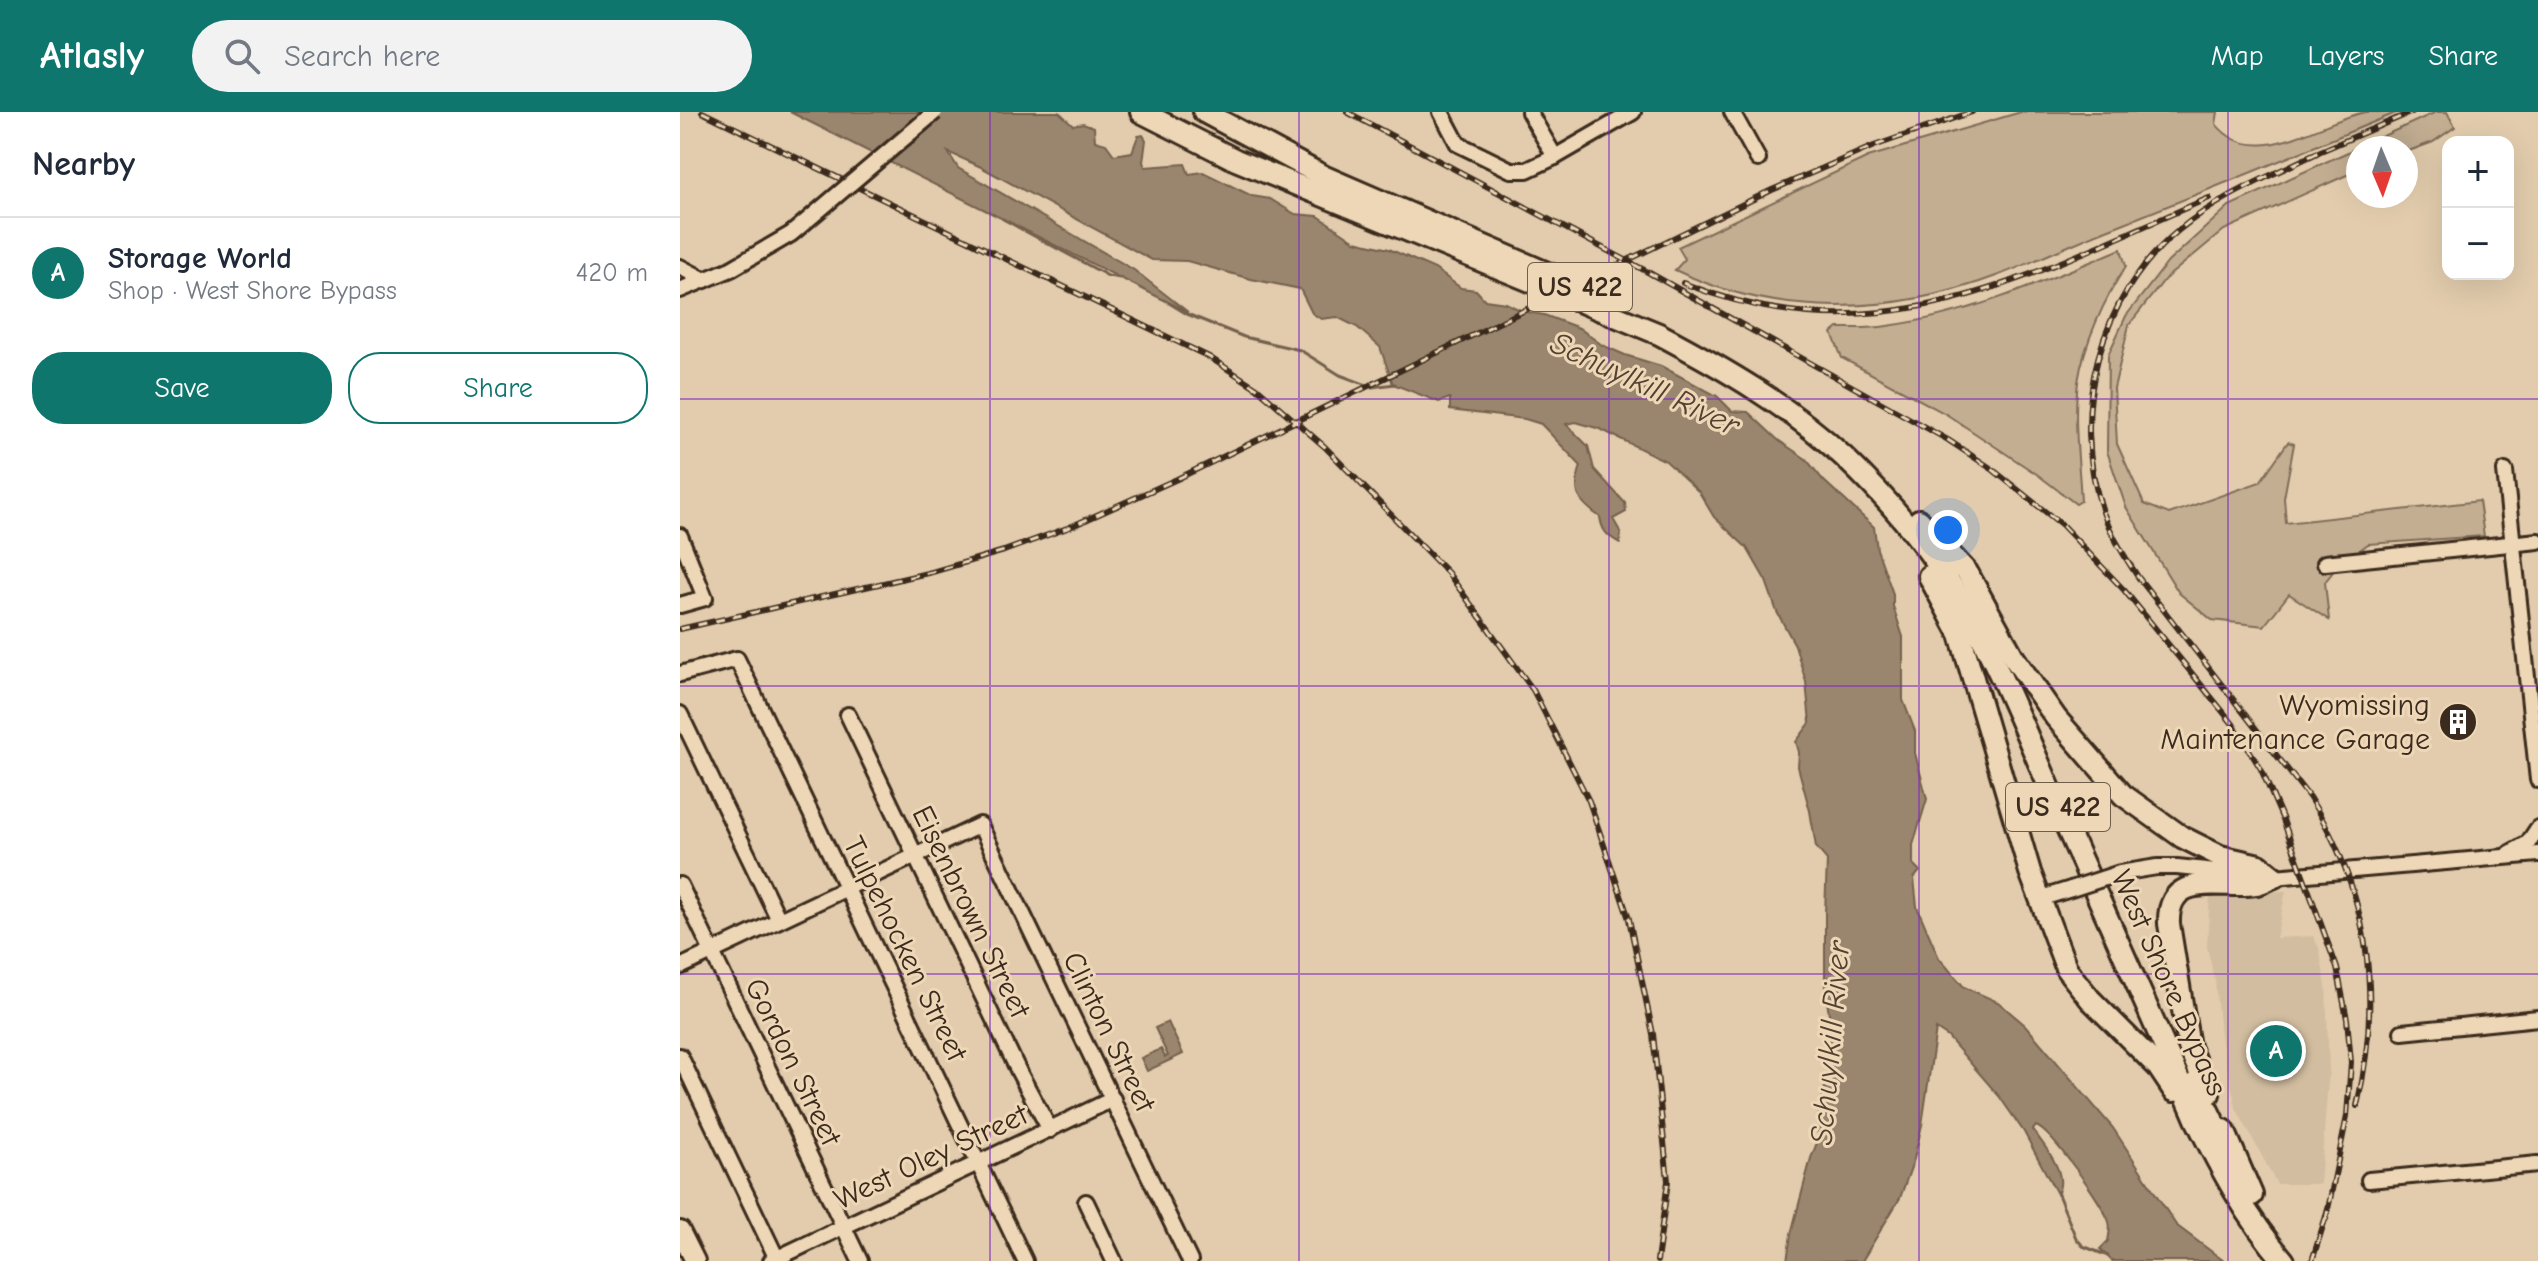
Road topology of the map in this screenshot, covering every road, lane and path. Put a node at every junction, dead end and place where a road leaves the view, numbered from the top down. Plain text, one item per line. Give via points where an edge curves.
1 (935, 112) edge
2 (1141, 112) edge
3 (1204, 112) edge
4 (1441, 112) edge
5 (1529, 112) edge
6 (1633, 112) edge
7 (1732, 112) edge
8 (1555, 157) junction
9 (1758, 159) dead end
10 (680, 267) edge
11 (705, 280) junction
12 (680, 289) edge
13 (1797, 417) junction
14 (2505, 471) dead end
15 (1919, 520) junction
16 (680, 536) edge
17 (2538, 541) edge
18 (2514, 543) junction
19 (2325, 563) dead end
20 (680, 605) edge
21 (680, 674) edge
22 (2533, 688) edge
23 (680, 714) edge
24 (848, 715) dead end
25 (2538, 780) edge
26 (2538, 828) edge
27 (2538, 854) edge
28 (915, 856) junction
29 (2502, 857) junction
30 (2274, 877) junction
31 (680, 885) edge
32 (847, 888) junction
33 (2042, 898) junction
34 (779, 920) junction
35 (712, 952) junction
36 (680, 967) edge
37 (2538, 1018) edge
38 (2402, 1032) dead end
39 (680, 1056) edge
40 (1113, 1099) junction
41 (1050, 1130) junction
42 (979, 1164) junction
43 (2538, 1164) edge
44 (2369, 1180) dead end
45 (2252, 1195) junction
46 (1086, 1202) dead end
47 (844, 1228) junction
48 (680, 1231) edge
49 (2264, 1236) junction
50 (775, 1260) edge
51 (695, 1261) edge
52 (860, 1261) edge
53 (1025, 1261) edge
54 (1114, 1261) edge
55 (1190, 1261) edge
56 (2284, 1261) edge
57 (2300, 1261) edge

1 - 11 street, bridge via 791,234
2 - 13 highway, West Shore Bypass / US 422 via 1236,160 1659,334 1722,367
3 - 15 highway, West Shore Bypass / US 422 via 1325,177 1729,357 1804,408 1874,469
4 - 8 street via 1458,144 1511,170 1527,170
5 - 8 street
6 - 8 street
7 - 9 street
10 - 11 street
11 - 12 street
13 - 33 highway via 1900,533 1951,613
13 - 49 highway, West Shore Bypass / US 422 via 1900,516 1964,605 2196,1119 2226,1179
14 - 18 street
15 - 30 highway via 1967,572 2014,658 2056,718 2123,795 2182,837 2220,856 2259,865
15 - 45 highway, West Shore Bypass / US 422 via 1947,556 2007,662 2233,1165
16 - 20 street via 705,598
17 - 18 street
18 - 19 street
18 - 22 street
21 - 32 street, Tulpehocken Street via 737,659
22 - 25 street
23 - 34 street
24 - 28 street, Eisenbrown Street
26 - 29 street via 2528,843
27 - 29 street
28 - 32 street
28 - 40 street, Clinton Street via 980,825
28 - 41 street, Eisenbrown Street
29 - 30 street
30 - 33 street, bridge via 2157,867
30 - 45 highway via 2257,884 2192,886 2177,895 2169,911 2189,1047
31 - 35 street, Gordon Street
32 - 34 street
32 - 42 street, Tulpehocken Street
33 - 49 highway via 2074,980 2166,1076 2217,1180
34 - 35 street
35 - 36 street
35 - 47 street, Gordon Street
37 - 38 street
39 - 50 street
40 - 41 street, West Oley Street
40 - 55 street, Clinton Street
41 - 42 street, West Oley Street
42 - 47 street, West Oley Street
42 - 53 street, Tulpehocken Street
43 - 44 street
45 - 57 highway, West Shore Bypass / US 422
46 - 54 street
47 - 50 street, West Oley Street
47 - 52 street, Gordon Street
48 - 51 main road
49 - 56 highway, West Shore Bypass / US 422

